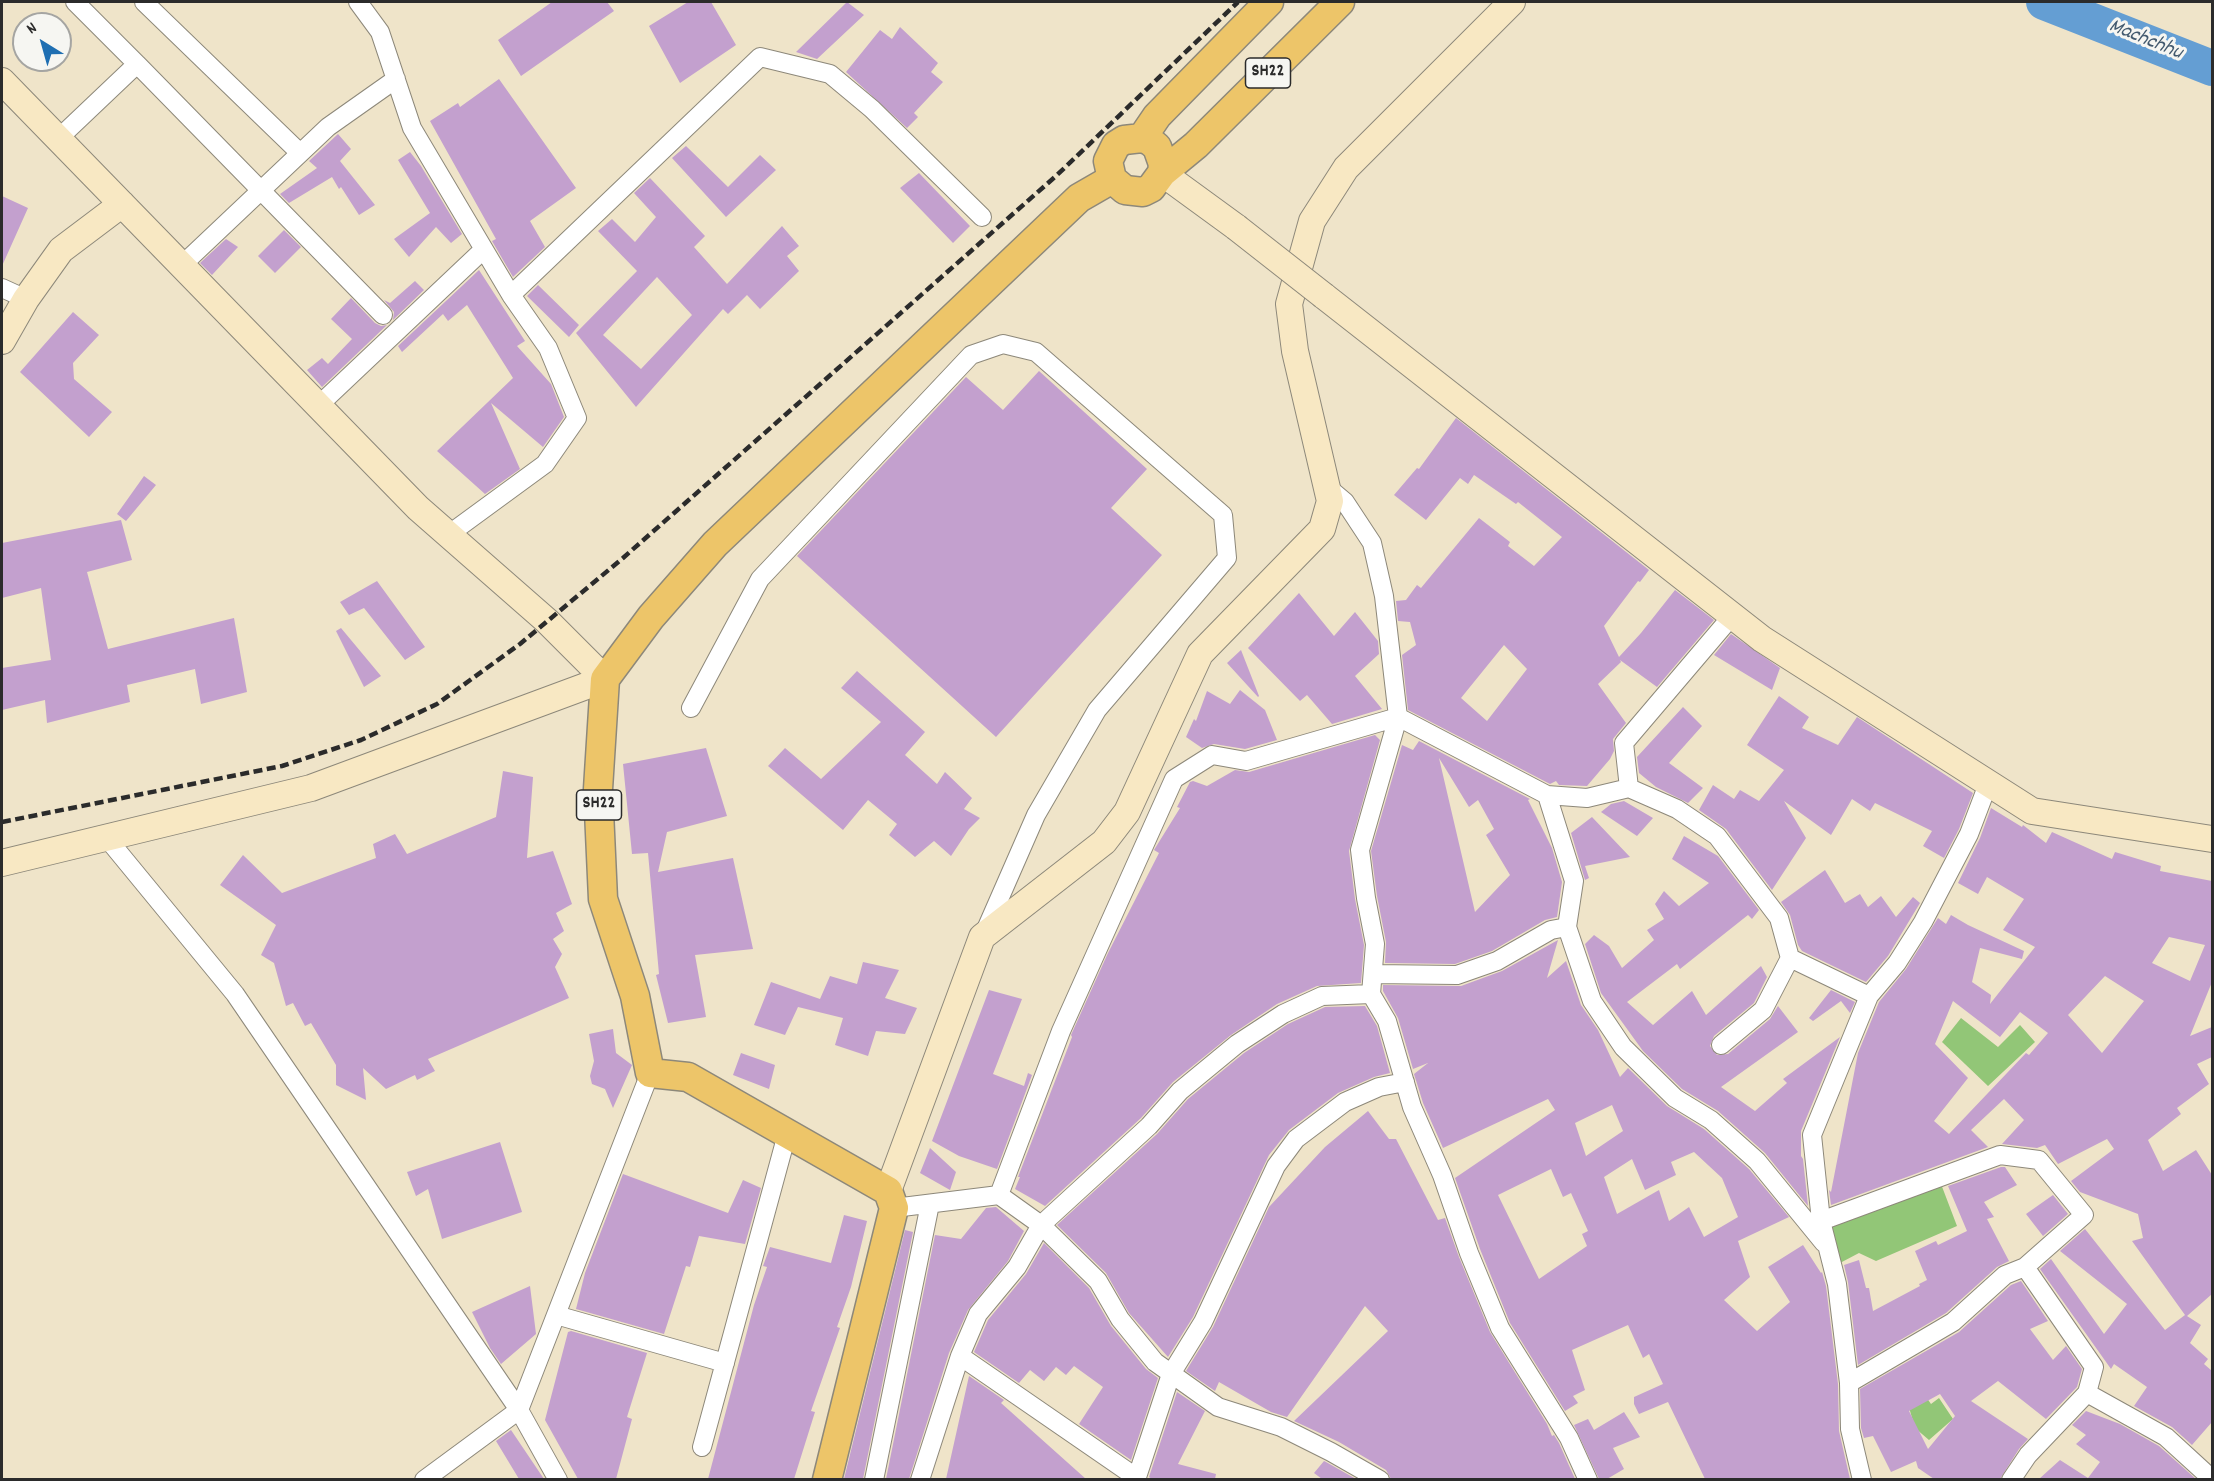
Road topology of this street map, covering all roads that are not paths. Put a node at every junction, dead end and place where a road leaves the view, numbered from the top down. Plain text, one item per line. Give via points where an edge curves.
1 (75, 2) edge
2 (144, 2) edge
3 (358, 2) edge
4 (1269, 2) edge
5 (1340, 2) edge
6 (1512, 2) edge
7 (137, 64) junction
8 (396, 79) junction
9 (2, 81) edge
10 (1149, 127) junction
11 (58, 139) junction
12 (300, 153) junction
13 (1162, 173) junction
14 (1112, 178) junction
15 (260, 191) junction
16 (122, 204) junction
17 (982, 217) dead end
18 (483, 250) junction
19 (181, 266) junction
20 (2, 288) edge
21 (511, 295) junction
22 (26, 299) junction
23 (383, 315) dead end
24 (2, 340) edge
25 (318, 406) junction
26 (1326, 486) junction
27 (448, 535) junction
28 (1732, 616) junction
29 (605, 679) junction
30 (691, 708) dead end
31 (1398, 717) junction
32 (1989, 784) junction
33 (1629, 788) junction
34 (1548, 795) junction
35 (106, 837) junction
36 (2212, 839) edge
37 (2, 863) edge
38 (1567, 927) junction
39 (982, 937) junction
40 (1790, 958) junction
41 (1373, 974) junction
42 (1371, 994) junction
43 (1869, 996) junction
44 (1721, 1046) dead end
45 (650, 1073) junction
46 (1405, 1082) junction
47 (787, 1134) junction
48 (999, 1195) junction
49 (891, 1199) junction
50 (930, 1204) junction
51 (1821, 1221) junction
52 (1041, 1225) junction
53 (1828, 1250) junction
54 (2025, 1267) junction
55 (556, 1315) junction
56 (960, 1356) junction
57 (724, 1363) junction
58 (1171, 1374) junction
59 (1849, 1383) junction
60 (2087, 1393) junction
61 (519, 1410) junction
62 (702, 1447) dead end
63 (424, 1479) edge
64 (558, 1479) edge
65 (827, 1479) edge
66 (874, 1479) edge
67 (920, 1479) edge
68 (1136, 1479) edge
69 (1380, 1479) edge
70 (1588, 1479) edge
71 (1862, 1479) edge
72 (2011, 1479) edge
73 (2212, 1479) edge

1 - 7 street
2 - 12 street
3 - 8 street via 380,32
4 - 10 main road, SH22
5 - 13 main road, SH22 via 1196,145
6 - 26 street via 1346,168 1312,221 1289,304 1295,351
7 - 11 street
7 - 15 street
8 - 12 street via 328,127
8 - 18 street via 412,128
9 - 11 street
10 - 13 main road via 1150,141 1164,164
10 - 14 main road, SH22 via 1116,145 1108,161
11 - 16 street
12 - 15 street
13 - 14 main road, SH22 via 1158,182 1143,192 1125,190
13 - 28 street, bridge
14 - 29 main road via 1079,198 715,544 651,617
15 - 19 street
15 - 23 street
16 - 19 street
16 - 22 street via 61,250
17 - 21 street via 872,109 830,74 760,57
18 - 21 street
18 - 25 street
19 - 25 street
20 - 22 street
21 - 27 street via 548,348 577,418 545,464
22 - 24 street
25 - 27 street
26 - 31 street via 1345,502 1372,543 1384,596
26 - 39 street via 1330,501 1322,529 1200,654 1127,812 1104,842
27 - 29 street via 547,621
28 - 32 street
28 - 33 street via 1624,743
29 - 35 street via 311,788
29 - 45 main road, SH22 via 598,789 603,899 635,996
30 - 39 street via 760,579 971,355 1003,344 1036,352 1223,515 1227,558 1097,710 1036,815
31 - 34 street
31 - 41 street via 1360,850 1375,944
31 - 48 street via 1246,761 1212,755 1174,779 1061,1031
32 - 36 street via 2032,811
32 - 43 street via 1969,834 1923,922 1897,963
33 - 34 street via 1587,798
33 - 40 street via 1677,809 1717,836 1779,918
34 - 38 street via 1574,881
35 - 37 street
35 - 61 street via 235,994
38 - 41 street via 1551,930 1497,961 1457,975
38 - 53 street via 1592,1001 1623,1047 1675,1098 1711,1120 1757,1161
39 - 49 street
40 - 43 street
40 - 44 street via 1762,1010
41 - 42 street
42 - 46 street via 1387,1021
42 - 52 street via 1322,996 1283,1014 1237,1044 1180,1091 1149,1126
43 - 51 street via 1812,1135
45 - 47 main road via 688,1077
45 - 55 street
46 - 58 street via 1379,1087 1345,1102 1296,1139 1276,1166 1203,1322
46 - 70 street via 1500,1328 1569,1438
47 - 49 main road
47 - 57 street
48 - 50 street
48 - 52 street
49 - 50 street
49 - 65 main road
50 - 66 street
51 - 53 street
51 - 54 street via 2000,1155 2038,1160 2084,1215
52 - 56 street via 1017,1267 978,1314
52 - 58 street via 1098,1281 1120,1319 1155,1362
53 - 59 street via 1837,1284
54 - 59 street via 2005,1275 1953,1322
54 - 60 street via 2094,1367
55 - 57 street
55 - 61 street
56 - 67 street
56 - 68 street
57 - 62 street
58 - 68 street
58 - 69 street via 1218,1407 1281,1427
59 - 71 street via 1850,1429
60 - 72 street via 2028,1455
60 - 73 street via 2166,1437
61 - 63 street
61 - 64 street

